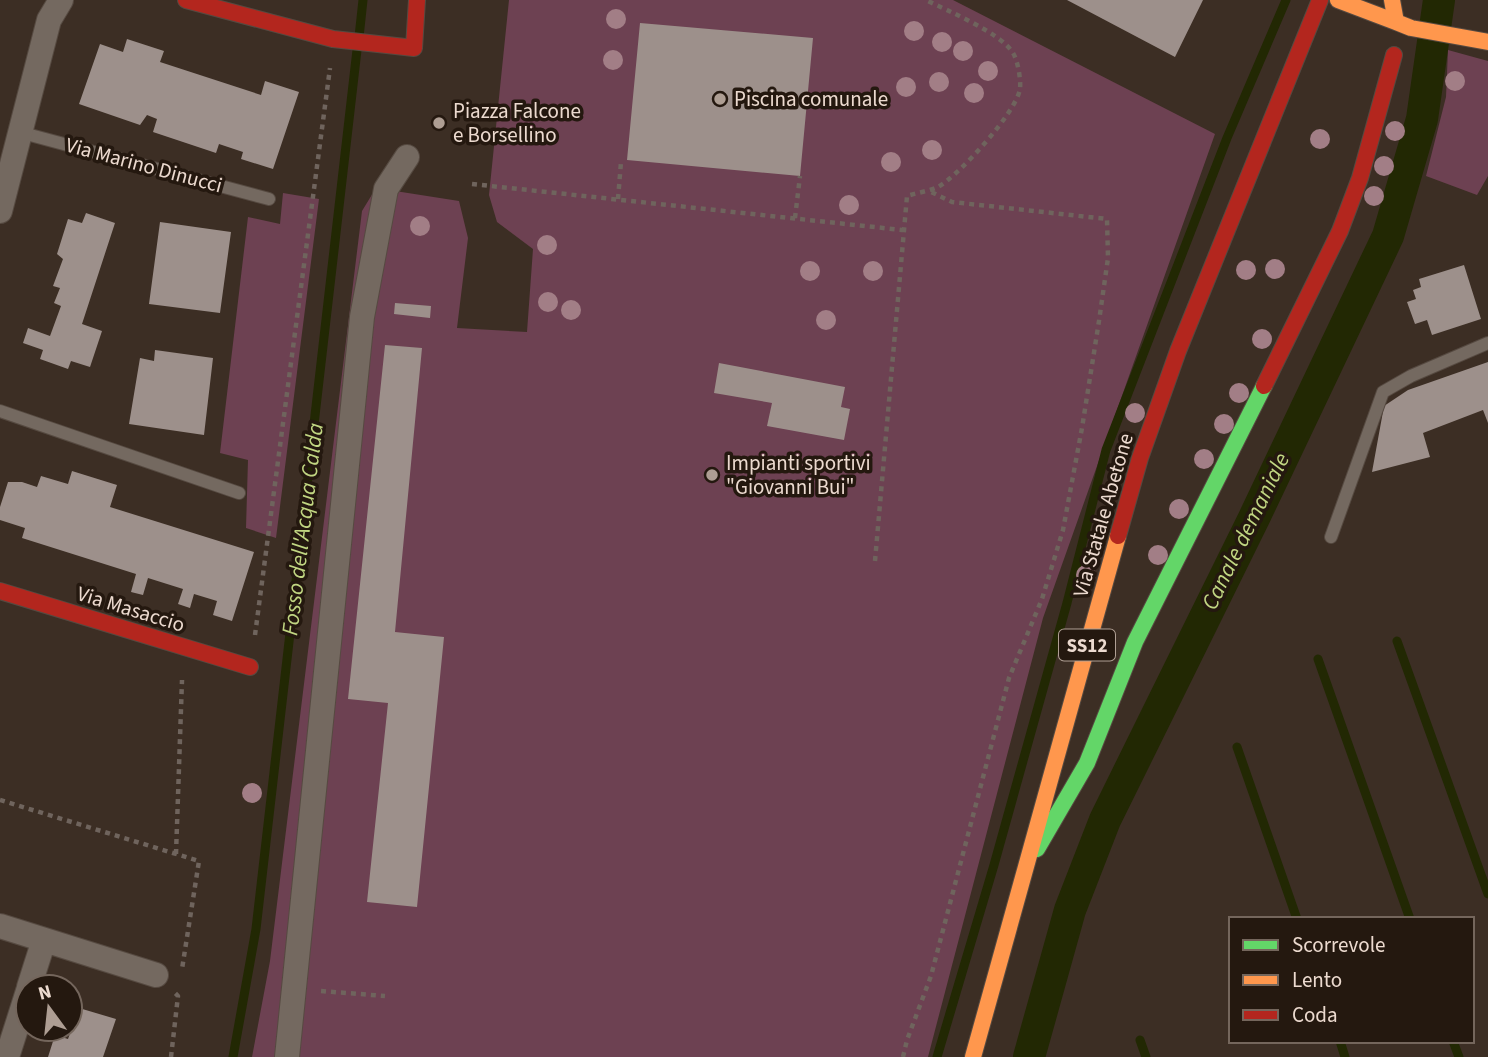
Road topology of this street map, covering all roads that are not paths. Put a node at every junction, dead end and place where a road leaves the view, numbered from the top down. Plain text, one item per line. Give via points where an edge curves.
1 (61, 0) edge
2 (186, 0) edge
3 (417, 0) edge
4 (1320, 0) edge
5 (1338, 0) edge
6 (1392, 0) edge
7 (1403, 25) junction
8 (1488, 42) edge
9 (1394, 55) dead end
10 (19, 132) junction
11 (407, 157) dead end
12 (269, 199) dead end
13 (0, 211) edge
14 (1488, 343) edge
15 (0, 411) edge
16 (239, 493) dead end
17 (1331, 537) dead end
18 (0, 591) edge
19 (1135, 642) junction
20 (1087, 643) junction
21 (250, 667) road end
22 (1027, 864) junction
23 (0, 926) edge
24 (44, 940) junction
25 (34, 973) edge
26 (156, 975) road end
27 (14, 1035) edge
28 (7, 1057) edge
29 (287, 1057) edge
30 (973, 1057) edge

1 - 10 street via 49,20
2 - 3 street via 333,39 414,48
4 - 20 street, Via Statale Abetone / SS12 via 1157,406
5 - 7 street
6 - 7 street
7 - 8 street
9 - 19 street via 1360,178 1340,231
10 - 12 lane, Via Marino Dinucci
10 - 13 street
11 - 29 street via 386,189 362,317
14 - 17 lane via 1383,392
15 - 16 lane
18 - 21 street, Via Masaccio
19 - 20 street via 1108,659
19 - 22 street via 1087,763
20 - 22 street, Via Statale Abetone / SS12
22 - 30 street, Via Statale Abetone / SS12
23 - 24 street
24 - 25 street
24 - 26 street
27 - 28 street

